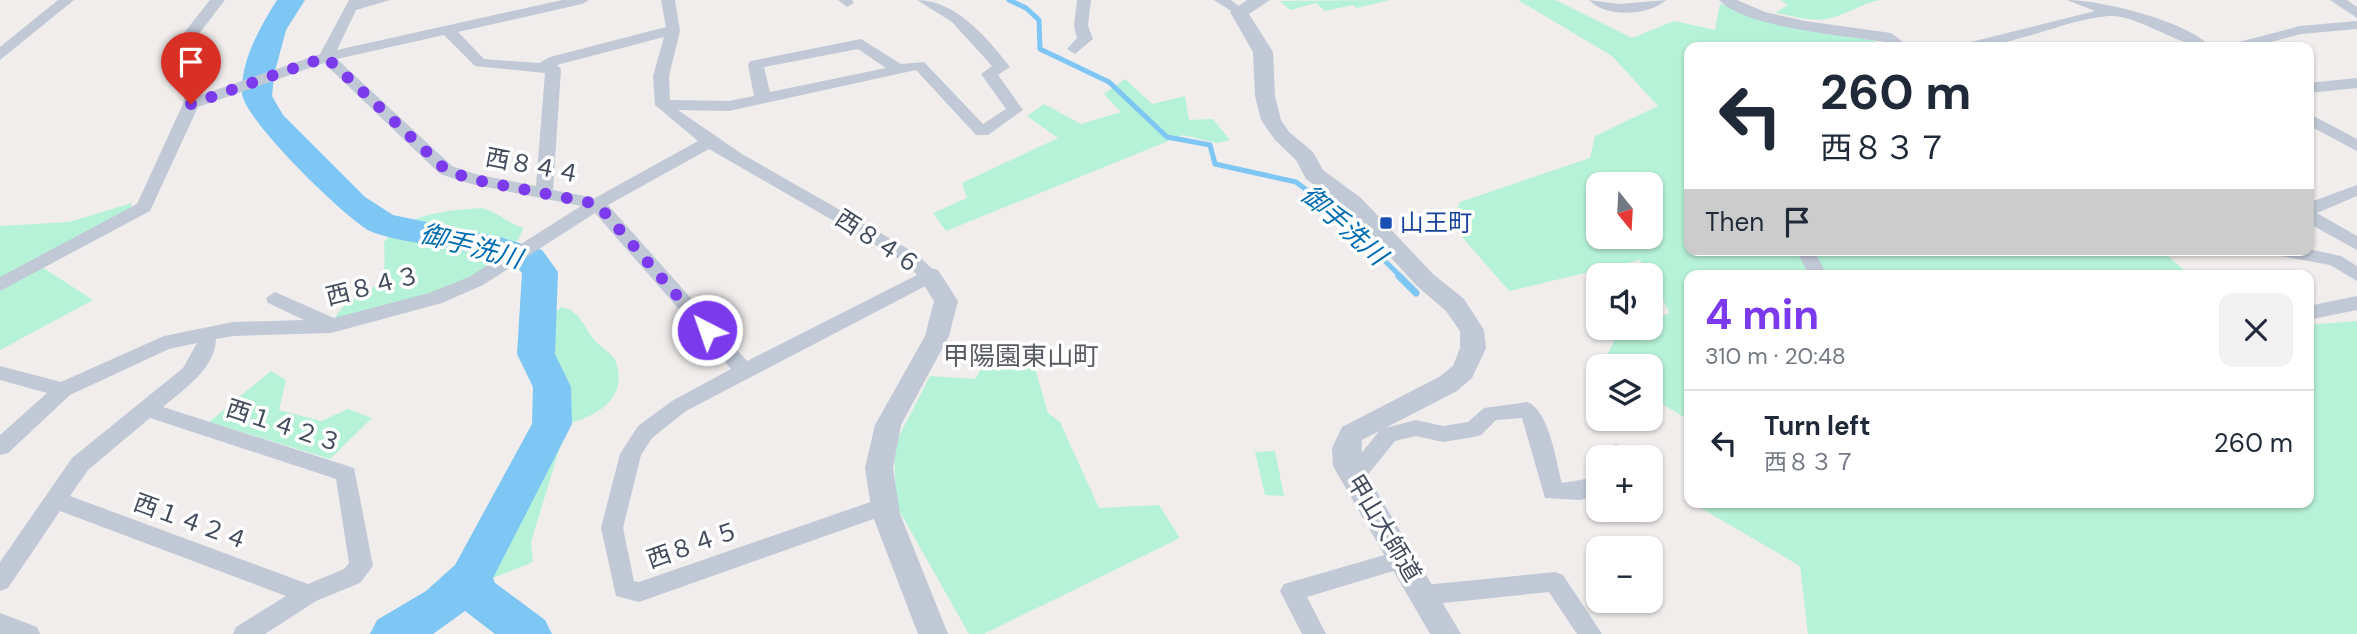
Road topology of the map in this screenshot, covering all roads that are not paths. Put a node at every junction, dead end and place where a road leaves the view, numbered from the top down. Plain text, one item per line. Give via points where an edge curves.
1 (67, 0) edge
2 (218, 0) edge
3 (383, 0) edge
4 (582, 0) edge
5 (668, 0) edge
6 (924, 0) edge
7 (1084, 0) edge
8 (1261, 0) edge
9 (1596, 0) edge
10 (1659, 0) edge
11 (1726, 0) edge
12 (2074, 0) edge
13 (2337, 0) edge
14 (563, 2) edge
15 (354, 3) edge
16 (1230, 6) edge
17 (2112, 12) junction
18 (2357, 14) edge
19 (2357, 25) edge
20 (673, 30) junction
21 (448, 31) junction
22 (1896, 42) edge
23 (1989, 42) edge
24 (2194, 42) edge
25 (2255, 42) edge
26 (1075, 49) dead end
27 (0, 55) edge
28 (326, 57) junction
29 (542, 68) junction
30 (898, 69) junction
31 (2357, 82) edge
32 (2314, 87) edge
33 (763, 99) junction
34 (191, 104) junction
35 (663, 105) junction
36 (2314, 121) edge
37 (709, 142) junction
38 (2357, 146) edge
39 (2357, 190) edge
40 (544, 193) junction
41 (597, 204) junction
42 (2314, 210) edge
43 (2314, 217) edge
44 (2357, 244) edge
45 (530, 247) joint
46 (2313, 256) edge
47 (2357, 275) edge
48 (930, 276) junction
49 (0, 285) edge
50 (275, 298) dead end
51 (2357, 303) edge
52 (2314, 312) edge
53 (331, 326) junction
54 (207, 334) junction
55 (744, 372) junction
56 (0, 373) edge
57 (63, 390) junction
58 (146, 409) junction
59 (0, 447) edge
60 (1353, 477) junction
61 (1586, 488) edge
62 (55, 500) junction
63 (885, 506) junction
64 (1402, 559) junction
65 (0, 581) edge
66 (308, 594) junction
67 (1423, 595) junction
68 (0, 623) edge
69 (28, 634) edge
70 (244, 634) edge
71 (933, 634) edge
72 (1314, 634) edge
73 (1446, 634) edge
74 (1590, 634) edge

1 - 27 street
2 - 34 street via 176,54 198,69
3 - 15 street
4 - 14 street
5 - 20 street
6 - 30 street via 957,19 1002,67 989,74 1015,110 982,132 919,65
7 - 26 street via 1081,26 1085,39
8 - 16 street, 甲山大師道
9 - 10 street via 1616,9
11 - 22 street via 1764,16
12 - 17 street
13 - 18 street
14 - 21 street
15 - 28 street
16 - 60 street, 甲山大師道 via 1263,52 1265,96 1271,120 1282,136 1314,174 1353,203 1425,280 1455,305 1472,330 1473,348 1463,371 1448,384 1351,434 1346,448
17 - 23 street
17 - 24 street via 2173,30
19 - 25 street via 2300,30
20 - 29 street via 555,60
20 - 35 street via 658,84
21 - 28 street
21 - 29 street via 480,63
28 - 34 street
28 - 40 street, 西８４４ via 446,170
29 - 40 street via 553,69
30 - 33 street
30 - 33 street via 861,44 756,64
31 - 32 street
33 - 35 street via 729,106
34 - 49 street via 144,207
35 - 37 street, 西８４６
36 - 38 street
37 - 41 street, 西８４３
37 - 48 street, 西８４６ via 911,258
39 - 42 street
40 - 41 street, 西８４４
41 - 45 street, 西８４３
41 - 55 street, 西８４４
43 - 44 street
45 - 53 street, 西８４３ via 475,281 435,298
46 - 47 street via 2335,260
48 - 55 street
48 - 63 street, 西８４６ via 946,301 937,336 888,425 879,468
50 - 53 street
51 - 52 street
53 - 54 street, 西８４３
54 - 57 street, 西８４３ via 164,343
54 - 58 street via 206,348 190,373
55 - 63 street, 西８４５ via 679,406 645,432 631,454 612,528 624,589 639,592
56 - 57 street
57 - 59 street, 西８４３
58 - 62 street via 80,464
58 - 66 street, 西１４２３ via 346,474 361,566 352,576
60 - 61 street via 1388,435 1416,428 1443,433 1474,429 1491,413 1527,410 1534,420 1553,492
60 - 64 street, 甲山大師道
62 - 65 street
62 - 66 street, 西１４２４
63 - 71 street, 西８４６
64 - 67 street, 甲山大師道
64 - 72 street via 1292,591
66 - 70 street, 西１４２３
67 - 73 street, 甲山大師道
67 - 74 street via 1555,582
68 - 69 street

